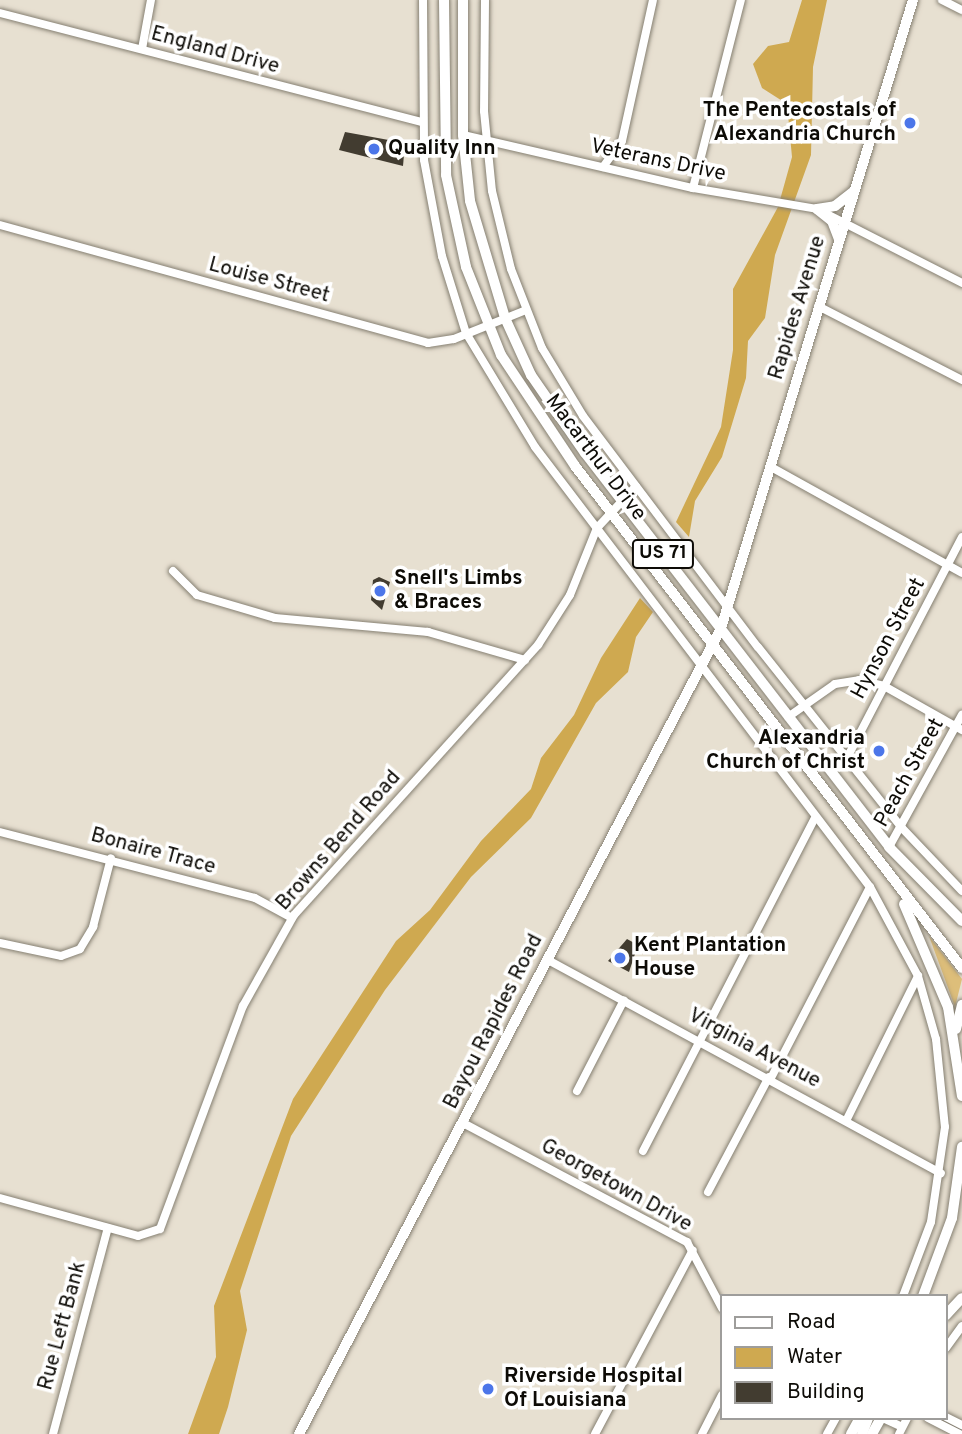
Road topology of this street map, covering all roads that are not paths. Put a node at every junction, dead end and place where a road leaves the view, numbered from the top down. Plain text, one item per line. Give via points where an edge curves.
1 (151, 0) edge
2 (422, 0) edge
3 (444, 0) edge
4 (463, 0) edge
5 (485, 0) edge
6 (653, 0) edge
7 (741, 0) edge
8 (913, 0) edge
9 (942, 0) edge
10 (962, 10) edge
11 (0, 13) edge
12 (142, 49) junction
13 (420, 122) junction
14 (443, 129) junction
15 (463, 135) junction
16 (486, 140) junction
17 (603, 167) junction
18 (692, 188) junction
19 (854, 190) junction
20 (814, 208) junction
21 (845, 222) junction
22 (0, 225) edge
23 (839, 240) junction
24 (962, 283) edge
25 (818, 306) junction
26 (526, 310) junction
27 (505, 318) junction
28 (487, 324) junction
29 (466, 333) junction
30 (962, 380) edge
31 (771, 467) junction
32 (636, 486) junction
33 (620, 498) junction
34 (609, 510) junction
35 (597, 528) junction
36 (962, 537) edge
37 (948, 565) junction
38 (173, 571) dead end
39 (962, 573) edge
40 (729, 606) junction
41 (721, 628) junction
42 (713, 646) junction
43 (525, 660) junction
44 (701, 671) junction
45 (884, 686) junction
46 (805, 705) junction
47 (962, 715) edge
48 (788, 717) junction
49 (774, 727) junction
50 (959, 728) edge
51 (847, 758) junction
52 (815, 818) junction
53 (902, 828) junction
54 (0, 832) edge
55 (866, 845) junction
56 (889, 847) junction
57 (111, 858) junction
58 (870, 887) junction
59 (962, 891) edge
60 (292, 918) junction
61 (962, 921) edge
62 (0, 943) edge
63 (548, 960) junction
64 (962, 968) edge
65 (918, 976) junction
66 (624, 1000) junction
67 (962, 1005) edge
68 (700, 1040) junction
69 (956, 1048) junction
70 (770, 1078) junction
71 (577, 1091) dead end
72 (962, 1096) edge
73 (847, 1119) junction
74 (463, 1123) junction
75 (962, 1147) edge
76 (643, 1151) dead end
77 (940, 1177) junction
78 (708, 1192) dead end
79 (0, 1198) edge
80 (108, 1228) junction
81 (694, 1250) junction
82 (904, 1294) edge
83 (924, 1294) edge
84 (962, 1298) edge
85 (720, 1304) edge
86 (948, 1313) edge
87 (960, 1330) edge
88 (948, 1345) edge
89 (720, 1399) edge
90 (885, 1420) edge
91 (932, 1420) edge
92 (901, 1431) edge
93 (303, 1433) edge
94 (53, 1434) edge
95 (595, 1434) edge
96 (702, 1434) edge
97 (959, 1434) edge

1 - 12 street
2 - 13 street
3 - 14 highway, Macarthur Drive / US 71
4 - 15 highway, Macarthur Drive / US 71
5 - 16 street
6 - 17 street via 622,141
7 - 18 street
8 - 19 main road, Rapides Avenue
9 - 10 street
11 - 12 street, England Drive
12 - 13 street, England Drive
13 - 29 street via 429,203
14 - 15 highway
14 - 28 highway, Macarthur Drive / US 71 via 455,222
15 - 16 street, Veterans Drive
15 - 27 highway, Macarthur Drive / US 71 via 476,230
16 - 17 street, Veterans Drive
16 - 26 street via 497,215
17 - 18 street, Veterans Drive
18 - 20 street, Veterans Drive
19 - 20 main road via 835,206
19 - 21 main road, Rapides Avenue
20 - 21 street, Veterans Drive
20 - 23 main road via 832,222
21 - 23 main road, Rapides Avenue
21 - 24 street, Veterans Drive
22 - 29 street, Louise Street via 428,343
23 - 25 main road, Rapides Avenue
25 - 30 street
25 - 31 main road, Rapides Avenue
26 - 27 street, Louise Street
26 - 32 street via 563,384
27 - 28 street, Louise Street
27 - 33 highway, Macarthur Drive / US 71 via 544,395
28 - 29 street, Louise Street
28 - 34 highway, Macarthur Drive / US 71 via 533,409
29 - 35 street via 503,400
31 - 37 street
31 - 40 main road, Rapides Avenue
32 - 33 street, Browns Bend Road
32 - 40 street
33 - 34 street, Browns Bend Road
33 - 41 highway, Macarthur Drive / US 71
34 - 35 street, Browns Bend Road
34 - 42 highway, Macarthur Drive / US 71
35 - 43 street, Browns Bend Road via 570,595
35 - 44 street
36 - 37 street, Hynson Street
37 - 39 street
37 - 45 street, Hynson Street
38 - 43 street via 197,596 275,618 428,632
40 - 41 main road, Rapides Avenue
40 - 46 street
41 - 42 main road, Bayou Rapides Road
41 - 48 highway, Macarthur Drive / US 71
42 - 44 main road, Bayou Rapides Road
42 - 49 highway, Macarthur Drive / US 71
43 - 60 street, Browns Bend Road
44 - 52 street
44 - 63 main road, Bayou Rapides Road
45 - 46 street via 842,682
45 - 50 street
45 - 51 street, Hynson Street
46 - 48 street
46 - 51 street
47 - 50 street, Peach Street
48 - 49 highway
48 - 56 highway, Macarthur Drive / US 71
49 - 55 highway, Macarthur Drive / US 71
50 - 53 street, Peach Street
51 - 53 street
52 - 58 street
52 - 68 street
53 - 56 street, Peach Street
53 - 59 street
54 - 57 street, Bonaire Trace
55 - 64 highway, Macarthur Drive / US 71
55 - 69 highway via 923,940 948,1007
56 - 61 highway, Macarthur Drive / US 71
57 - 60 street, Bonaire Trace via 256,898
57 - 62 street via 93,927 80,949 61,956
58 - 65 street
58 - 70 street
60 - 80 street, Browns Bend Road via 243,1006 166,1222 155,1233 138,1236
63 - 66 street, Virginia Avenue
63 - 74 main road, Bayou Rapides Road
65 - 73 street
65 - 77 street via 941,1068
66 - 68 street, Virginia Avenue
66 - 71 street
67 - 69 highway
68 - 70 street, Virginia Avenue
68 - 76 street
69 - 72 highway
70 - 73 street, Virginia Avenue
70 - 78 street
73 - 77 street, Virginia Avenue
74 - 81 street, Georgetown Drive
74 - 93 main road, Bayou Rapides Road
75 - 83 highway via 952,1217
77 - 82 street via 925,1242
79 - 80 street, Browns Bend Road
80 - 94 street, Rue Left Bank
81 - 85 street, Georgetown Drive
81 - 95 street
84 - 86 highway
87 - 88 street
89 - 96 street
90 - 92 street
91 - 97 street

